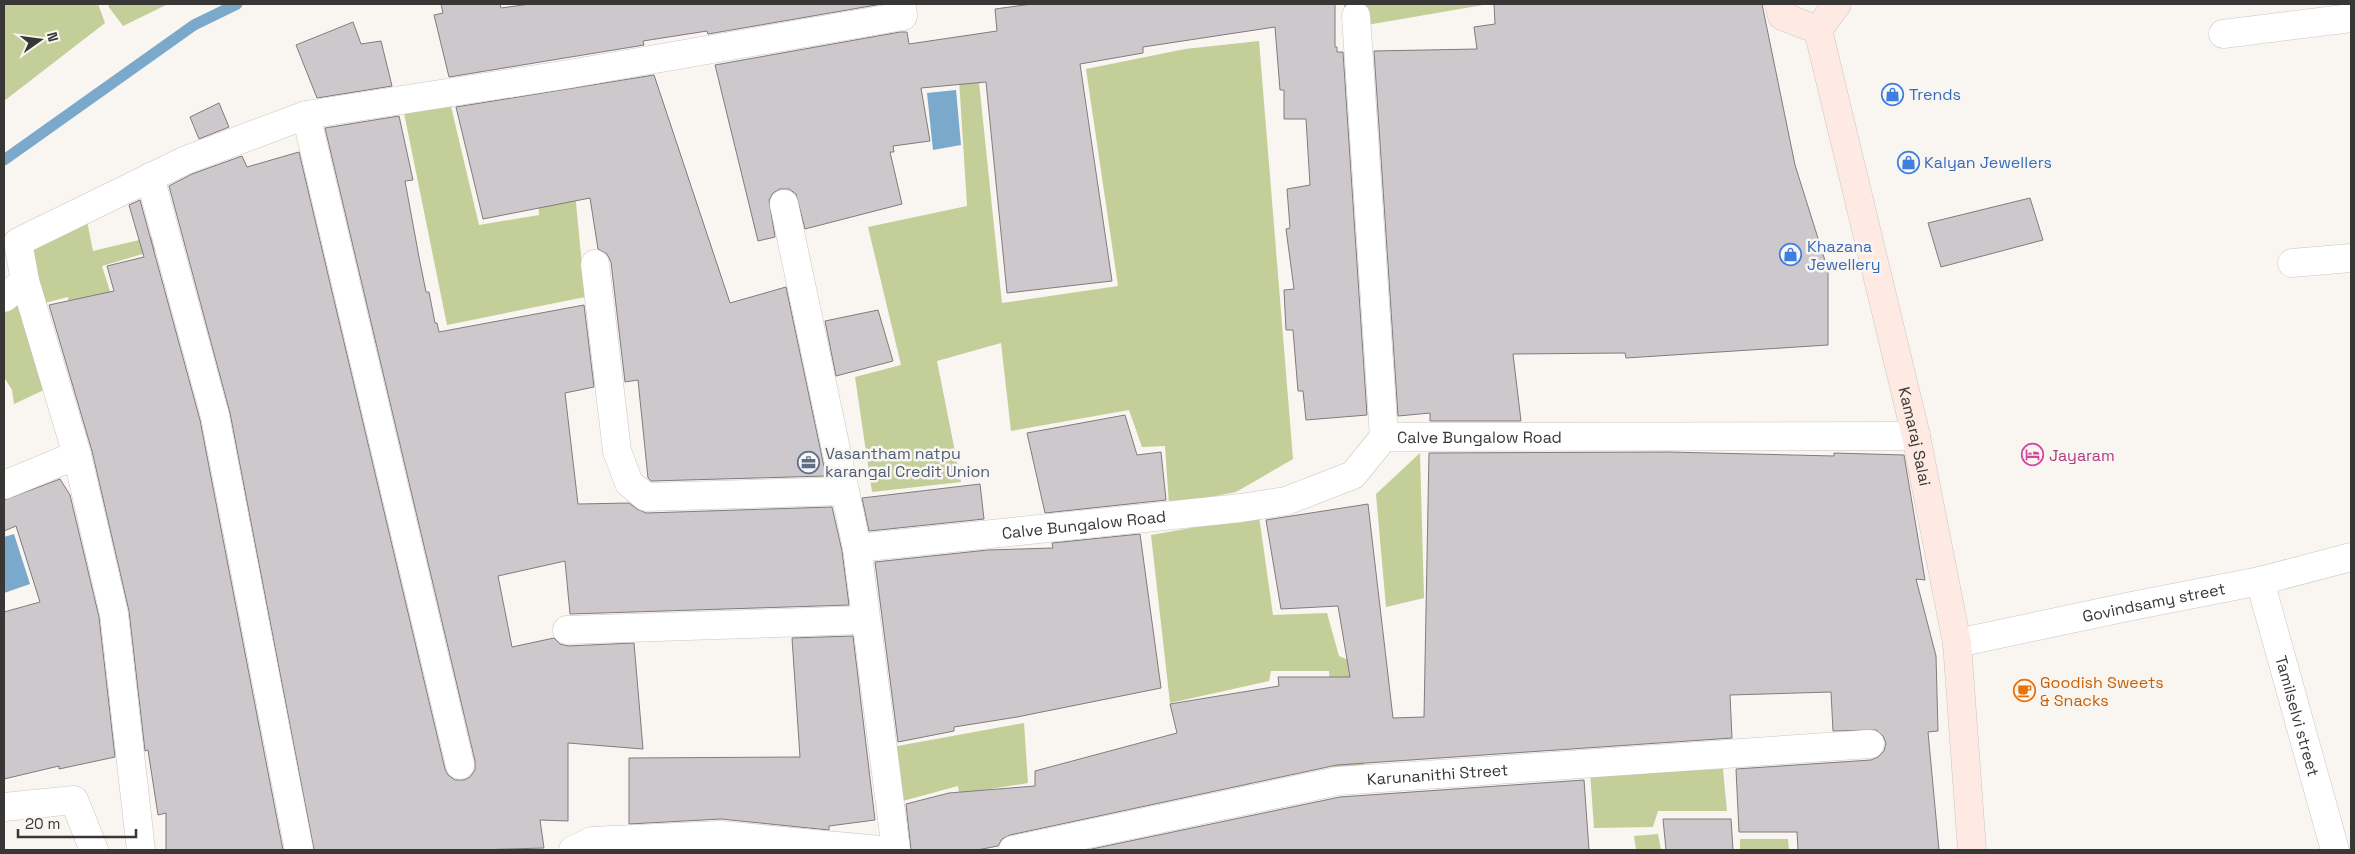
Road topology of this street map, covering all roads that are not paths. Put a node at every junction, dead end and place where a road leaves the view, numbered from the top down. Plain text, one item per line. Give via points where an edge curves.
1 (902, 4) edge
2 (1779, 4) edge
3 (1837, 4) edge
4 (1356, 16) dead end
5 (2351, 18) edge
6 (1818, 30) junction
7 (2223, 34) dead end
8 (306, 114) junction
9 (150, 177) junction
10 (784, 204) dead end
11 (2351, 258) edge
12 (2292, 263) dead end
13 (595, 264) dead end
14 (14, 290) edge
15 (1916, 436) junction
16 (1384, 437) junction
17 (77, 455) junction
18 (4, 486) edge
19 (845, 491) junction
20 (858, 548) junction
21 (2351, 557) edge
22 (2260, 582) junction
23 (866, 620) junction
24 (567, 630) dead end
25 (1957, 642) junction
26 (1870, 744) dead end
27 (460, 766) dead end
28 (4, 807) edge
29 (94, 850) edge
30 (141, 850) edge
31 (299, 850) edge
32 (573, 850) edge
33 (880, 850) edge
34 (896, 850) edge
35 (1014, 850) edge
36 (1972, 850) edge
37 (2335, 850) edge

1 - 8 street via 904,16 569,74
2 - 6 main road via 1782,16
3 - 6 main road
4 - 16 street
5 - 7 street
6 - 15 main road, Kamaraj Salai
8 - 9 street
8 - 27 street
9 - 14 street via 18,242
9 - 31 street via 215,416
10 - 19 street
11 - 12 street
13 - 19 street via 616,451 629,483 646,497
14 - 17 street
15 - 16 street, Calve Bungalow Road
15 - 25 main road, Kamaraj Salai
16 - 20 street, Calve Bungalow Road via 1353,474 1286,501
17 - 18 street
17 - 30 street via 114,614
19 - 20 street
20 - 23 street
21 - 22 street, Govindsamy street
22 - 25 street, Govindsamy street
22 - 37 street, Tamilselvi street
23 - 24 street
23 - 34 street
25 - 36 main road, Kamaraj Salai
26 - 35 street, Karunanithi Street via 1338,781
28 - 29 street via 74,800
32 - 33 street via 592,841 720,835

